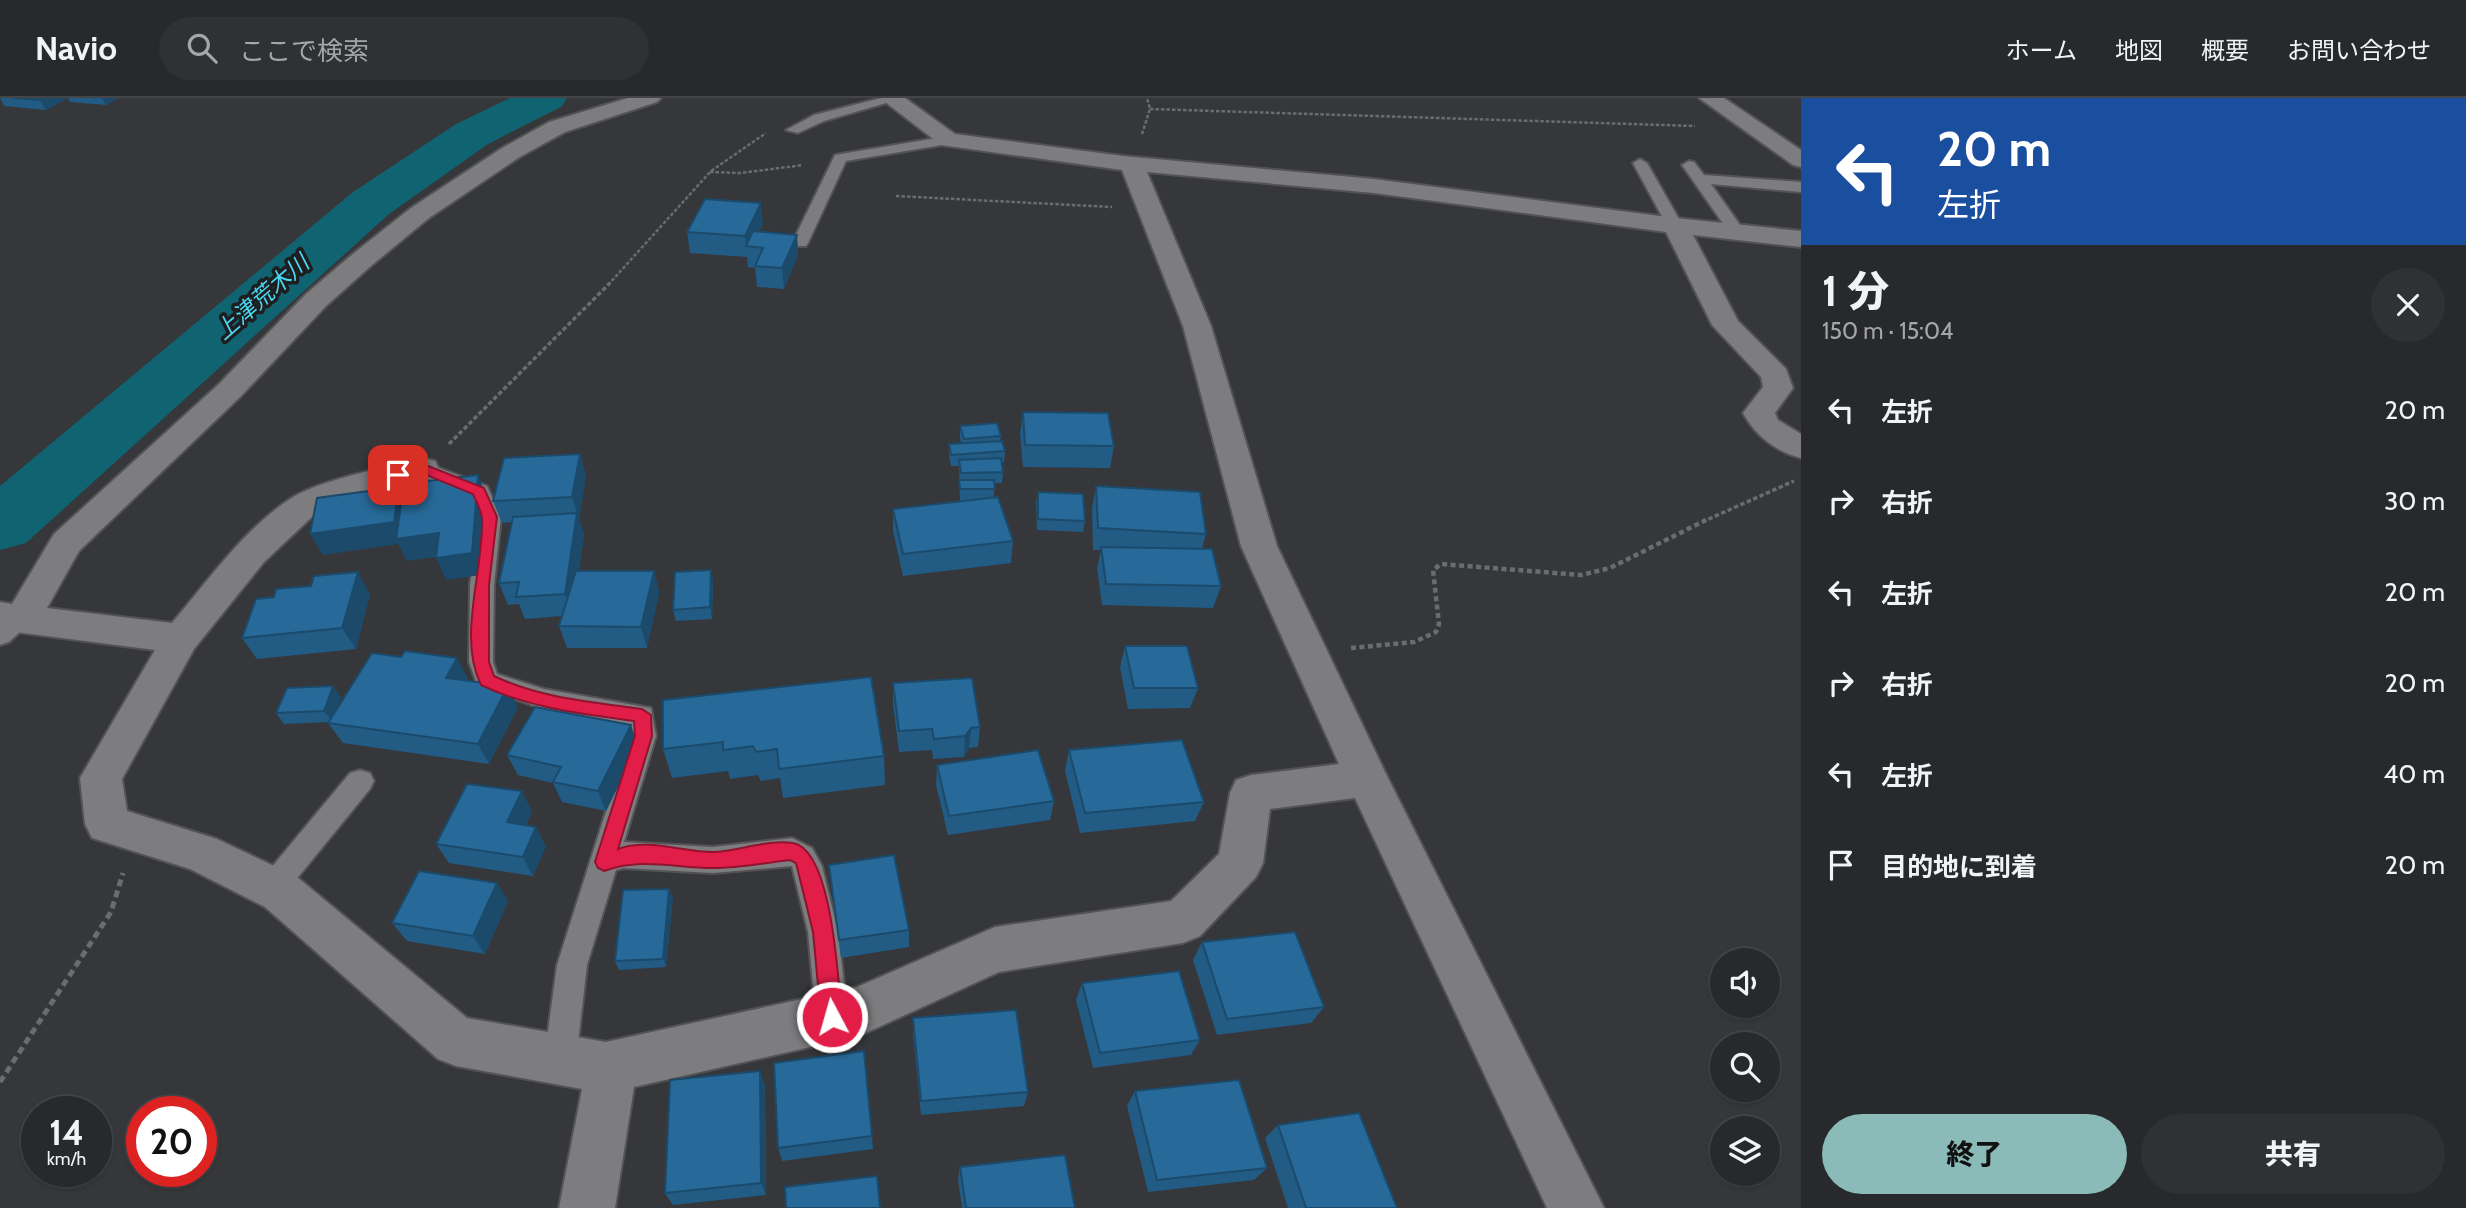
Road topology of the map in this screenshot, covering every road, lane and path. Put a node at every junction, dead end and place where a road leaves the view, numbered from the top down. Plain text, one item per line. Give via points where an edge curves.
1 (650, 98) edge
2 (1710, 98) edge
3 (892, 99) edge
4 (1150, 109) dead end
5 (1752, 128) junction
6 (775, 129) dead end
7 (793, 130) dead end
8 (949, 140) junction
9 (840, 158) junction
10 (1801, 160) edge
11 (1131, 163) junction
12 (1640, 163) dead end
13 (1689, 165) dead end
14 (710, 172) junction
15 (1699, 179) junction
16 (1801, 187) edge
17 (896, 196) dead end
18 (1151, 209) junction
19 (1675, 226) junction
20 (1737, 232) junction
21 (1801, 239) edge
22 (800, 243) dead end
23 (1801, 448) edge
24 (423, 469) junction
25 (1801, 478) edge
26 (8, 623) edge
27 (181, 639) junction
28 (1308, 652) junction
29 (1367, 779) junction
30 (360, 781) dead end
31 (127, 830) junction
32 (604, 862) junction
33 (271, 889) junction
34 (832, 1017) junction
35 (560, 1060) junction
36 (612, 1067) junction
37 (0, 1082) edge
38 (587, 1208) edge
39 (1576, 1208) edge

1 - 26 street via 557,127 510,153 363,259 66,543
2 - 5 street
3 - 7 lane via 829,115
3 - 8 street
4 - 5 path
5 - 10 street
6 - 14 path
8 - 9 lane
8 - 11 street
9 - 14 path via 769,170
9 - 22 lane
11 - 18 street
11 - 19 street via 1374,186
12 - 19 lane
13 - 15 lane
14 - 24 path via 639,254
15 - 16 lane
15 - 20 lane
17 - 18 path
18 - 28 street via 1197,326 1259,546
19 - 20 street
19 - 23 street via 1726,326 1775,375 1778,388 1759,414 1766,426
20 - 21 street
24 - 27 street via 325,496 302,507 251,553
24 - 32 lane via 479,491 490,517 482,585 481,662 487,680 513,693 642,715 643,736
25 - 28 path via 1610,568 1581,575 1441,564 1433,570 1436,632 1414,642
26 - 27 street
27 - 31 street via 101,778 107,824
28 - 29 street
29 - 34 street via 1251,793 1240,863 1182,921 995,950 859,1010
29 - 39 street
30 - 33 lane
31 - 33 street via 201,853
31 - 37 path via 122,880 110,912
32 - 34 lane via 623,855 650,854 713,860 792,851 802,857 823,932
32 - 35 lane via 572,965
33 - 35 street via 281,892 456,1041
34 - 36 street
35 - 36 street
36 - 38 street

